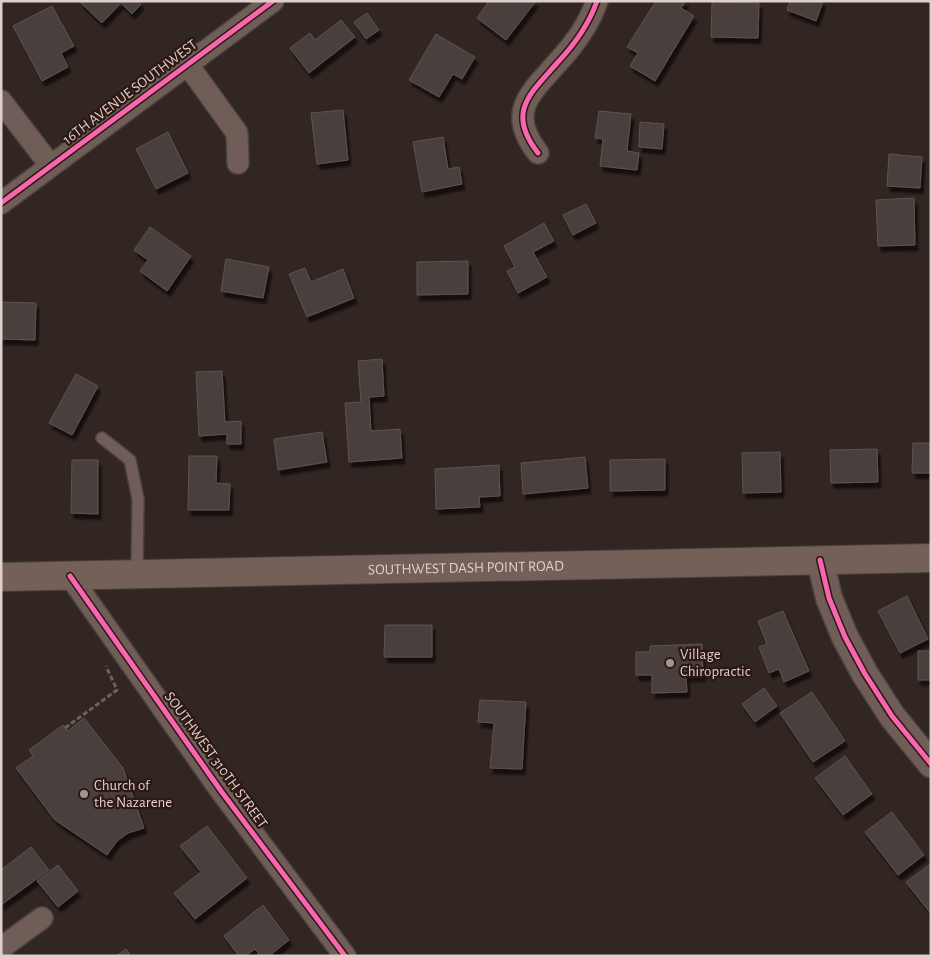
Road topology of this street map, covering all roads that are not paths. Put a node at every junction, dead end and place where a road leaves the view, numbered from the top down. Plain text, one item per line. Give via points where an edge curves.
1 (273, 1) edge
2 (597, 1) edge
3 (188, 65) junction
4 (1, 102) edge
5 (538, 153) dead end
6 (238, 163) dead end
7 (51, 166) junction
8 (1, 203) edge
9 (102, 438) dead end
10 (931, 558) edge
11 (820, 560) junction
12 (136, 575) junction
13 (70, 576) junction
14 (1, 577) edge
15 (930, 762) edge
16 (42, 918) dead end
17 (1, 948) edge
18 (344, 956) edge

1 - 3 street, 16TH AVENUE SOUTHWEST
2 - 5 street via 590,19 533,89 526,103 524,128
3 - 6 street via 237,133
3 - 7 street, 16TH AVENUE SOUTHWEST
4 - 7 street
7 - 8 street, 16TH AVENUE SOUTHWEST
9 - 12 lane via 130,460 138,499
10 - 11 main road, SOUTHWEST DASH POINT ROAD
11 - 12 main road, SOUTHWEST DASH POINT ROAD
11 - 15 street via 828,598 865,674 892,716
12 - 13 main road, SOUTHWEST DASH POINT ROAD
13 - 14 main road, SOUTHWEST DASH POINT ROAD
13 - 18 street, SOUTHWEST 310TH STREET via 221,791
16 - 17 street

